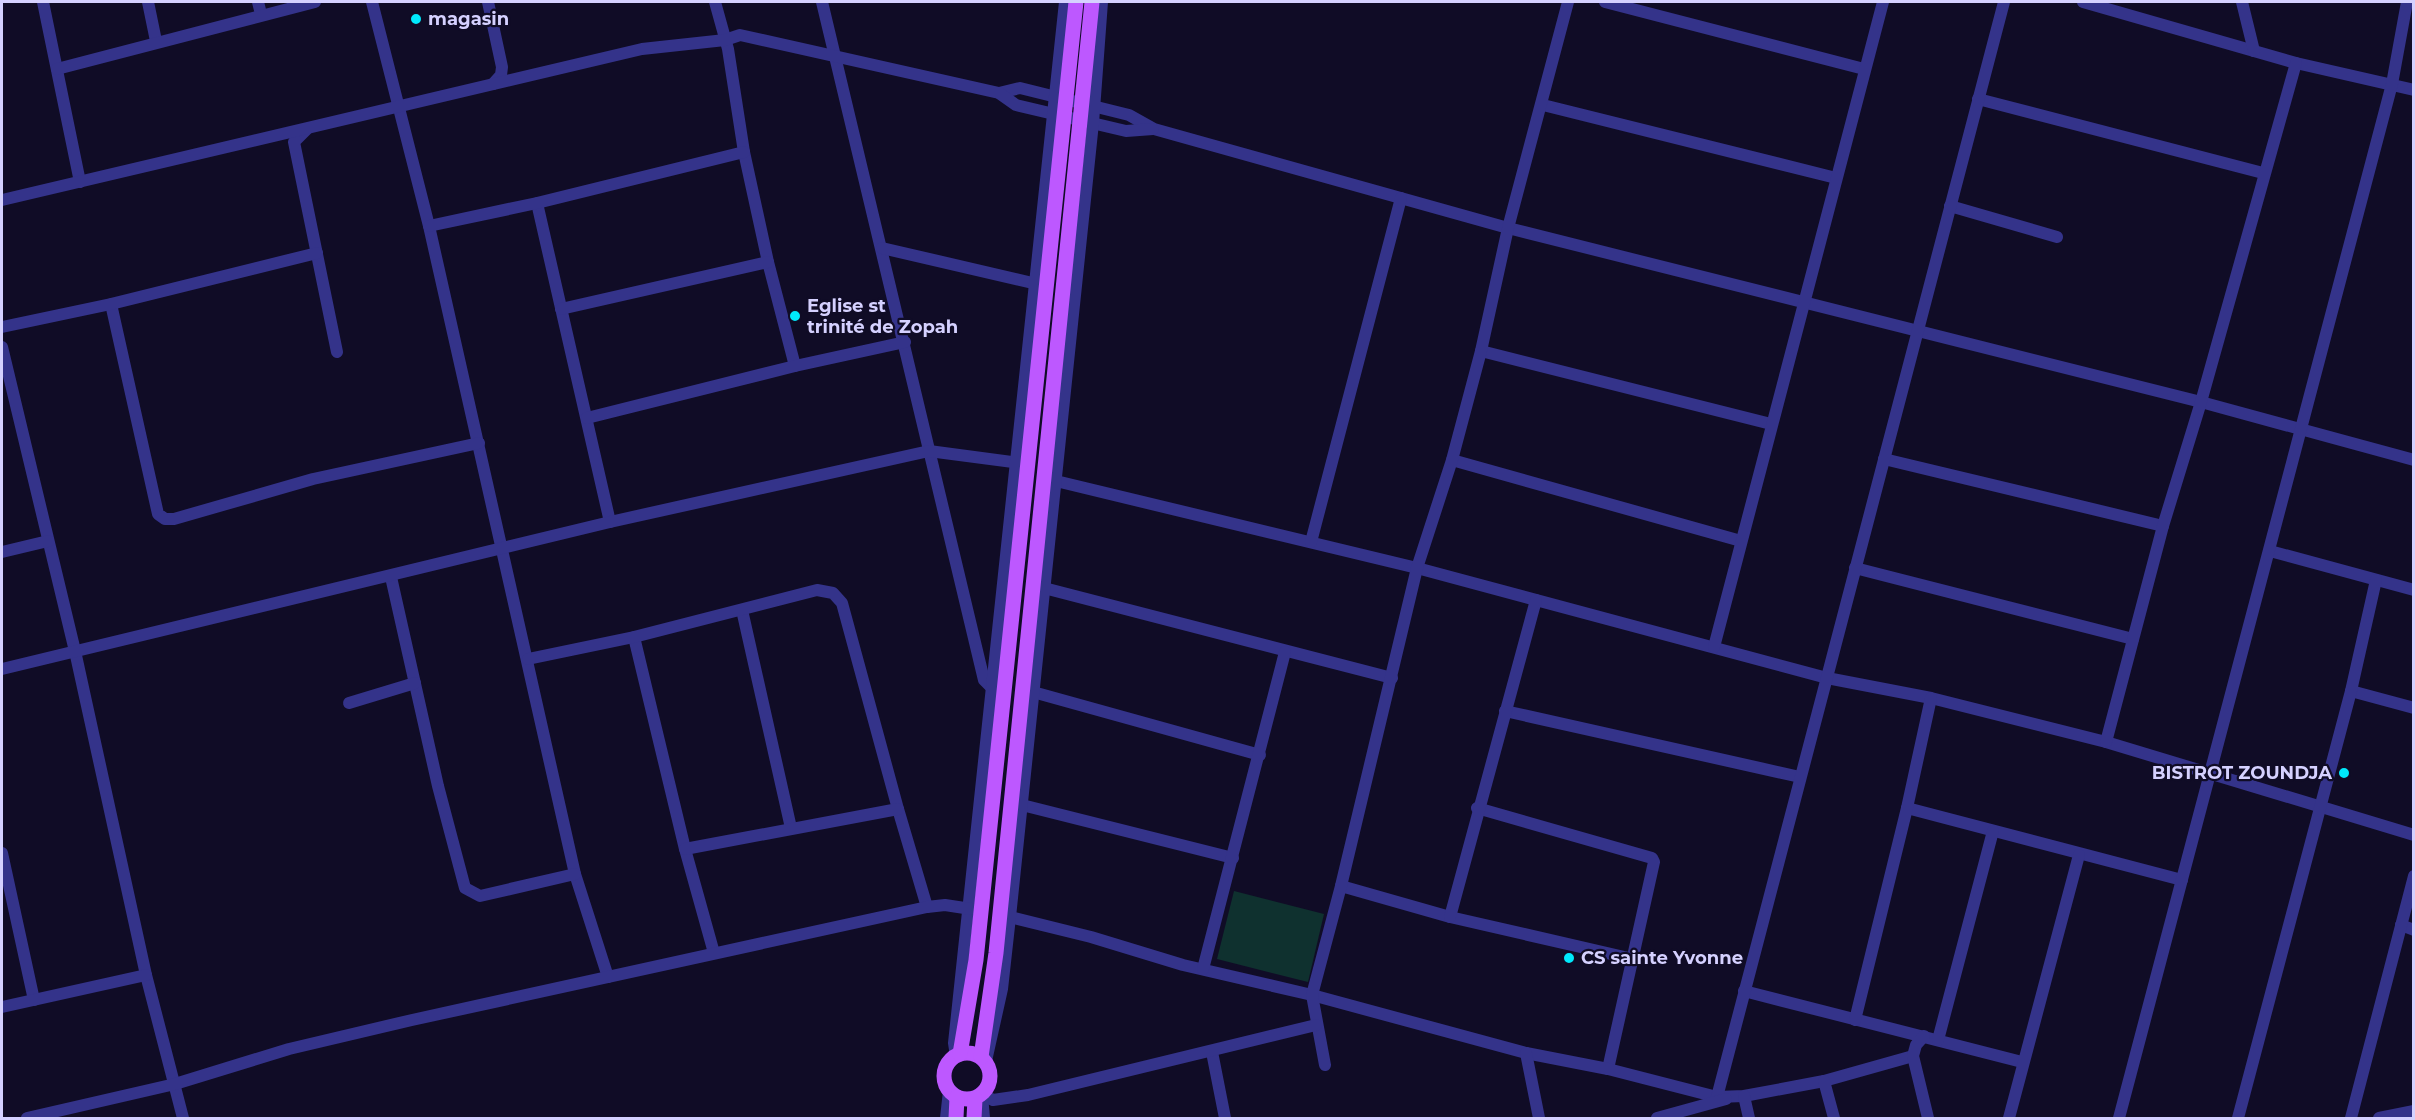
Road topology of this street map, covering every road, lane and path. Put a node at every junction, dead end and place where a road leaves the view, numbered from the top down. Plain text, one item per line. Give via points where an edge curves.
1 (43, 2) edge
2 (148, 2) edge
3 (315, 2) edge
4 (372, 2) edge
5 (488, 2) edge
6 (715, 2) edge
7 (822, 2) edge
8 (1065, 2) edge
9 (1076, 2) edge
10 (1092, 2) edge
11 (1102, 2) edge
12 (1568, 2) edge
13 (1605, 2) edge
14 (1882, 2) edge
15 (2004, 2) edge
16 (2083, 2) edge
17 (2242, 2) edge
18 (2407, 2) edge
19 (259, 8) edge
20 (2125, 8) edge
21 (725, 40) junction
22 (156, 41) junction
23 (2254, 51) junction
24 (835, 57) junction
25 (2296, 63) junction
26 (57, 69) junction
27 (1864, 69) junction
28 (493, 84) junction
29 (2392, 84) junction
30 (2414, 90) edge
31 (999, 93) junction
32 (1061, 98) junction
33 (1978, 99) junction
34 (1089, 105) junction
35 (1543, 105) junction
36 (397, 107) junction
37 (1059, 115) junction
38 (1087, 122) junction
39 (308, 128) junction
40 (1154, 129) junction
41 (744, 152) junction
42 (2263, 173) junction
43 (1836, 178) junction
44 (80, 182) junction
45 (1401, 198) junction
46 (2, 200) edge
47 (537, 203) junction
48 (1950, 206) junction
49 (429, 226) junction
50 (1508, 228) junction
51 (2057, 237) dead end
52 (882, 248) junction
53 (316, 253) junction
54 (768, 262) junction
55 (1037, 284) junction
56 (1804, 303) junction
57 (111, 304) junction
58 (561, 309) junction
59 (2, 327) edge
60 (1918, 330) junction
61 (906, 342) junction
62 (2, 347) edge
63 (1481, 351) junction
64 (337, 352) dead end
65 (795, 366) junction
66 (2201, 402) junction
67 (587, 418) junction
68 (1771, 424) junction
69 (2299, 430) junction
70 (478, 443) junction
71 (929, 451) junction
72 (1884, 459) junction
73 (1452, 460) junction
74 (2414, 460) edge
75 (1020, 463) junction
76 (1056, 481) junction
77 (610, 522) junction
78 (2163, 526) junction
79 (48, 541) junction
80 (1742, 541) junction
81 (1311, 542) junction
82 (501, 550) junction
83 (2270, 551) junction
84 (2, 552) edge
85 (1417, 568) junction
86 (1855, 568) junction
87 (391, 577) junction
88 (2376, 580) junction
89 (1044, 588) junction
90 (2414, 590) edge
91 (1536, 600) junction
92 (742, 610) junction
93 (634, 637) junction
94 (2133, 639) junction
95 (1714, 647) junction
96 (75, 651) junction
97 (1285, 652) junction
98 (528, 659) junction
99 (2, 669) edge
100 (1392, 678) junction
101 (1827, 678) junction
102 (415, 683) junction
103 (993, 689) junction
104 (2351, 691) junction
105 (1033, 692) junction
106 (1931, 698) junction
107 (349, 703) dead end
108 (2414, 708) edge
109 (1505, 711) junction
110 (2106, 742) junction
111 (1260, 755) junction
112 (2210, 774) junction
113 (1800, 777) junction
114 (1022, 805) junction
115 (1478, 808) junction
116 (1907, 808) junction
117 (2319, 808) junction
118 (897, 809) junction
119 (791, 828) junction
120 (1993, 831) junction
121 (2414, 835) edge
122 (685, 849) junction
123 (2, 853) edge
124 (2079, 855) junction
125 (1233, 858) junction
126 (575, 874) junction
127 (2414, 876) edge
128 (2182, 880) junction
129 (1341, 886) junction
130 (927, 907) junction
131 (971, 909) junction
132 (1010, 917) junction
133 (1450, 917) junction
134 (2401, 925) junction
135 (2414, 930) edge
136 (714, 953) junction
137 (1633, 959) junction
138 (1203, 969) junction
139 (146, 975) junction
140 (608, 978) junction
141 (1744, 991) junction
142 (1312, 995) junction
143 (34, 1000) junction
144 (2, 1007) edge
145 (1856, 1020) junction
146 (1316, 1026) junction
147 (1924, 1036) junction
148 (1938, 1040) junction
149 (1212, 1052) junction
150 (1526, 1053) junction
151 (958, 1055) junction
152 (1913, 1056) junction
153 (983, 1060) junction
154 (2022, 1062) junction
155 (1324, 1065) dead end
156 (1608, 1069) junction
157 (1824, 1081) junction
158 (175, 1084) junction
159 (953, 1094) junction
160 (1744, 1096) junction
161 (979, 1097) junction
162 (1717, 1097) junction
163 (1731, 1098) junction
164 (2414, 1111) edge
165 (63, 1114) edge
166 (27, 1119) edge
167 (183, 1119) edge
168 (946, 1119) edge
169 (956, 1119) edge
170 (974, 1119) edge
171 (984, 1119) edge
172 (1225, 1119) edge
173 (1539, 1119) edge
174 (1658, 1119) edge
175 (1749, 1119) edge
176 (1834, 1119) edge
177 (1928, 1119) edge
178 (2009, 1119) edge
179 (2120, 1119) edge
180 (2238, 1119) edge
181 (2351, 1119) edge
182 (2379, 1119) edge

1 - 26 street
2 - 22 street
3 - 19 street
4 - 36 street
5 - 28 street via 502,67
6 - 21 street
7 - 24 street
8 - 32 street
9 - 32 main road
10 - 34 main road
11 - 34 street
12 - 35 street
13 - 27 street
14 - 27 street
15 - 33 street
16 - 20 street
17 - 23 street
18 - 29 street
19 - 22 street
20 - 23 street
21 - 24 street via 752,36
21 - 28 street via 642,49
21 - 41 street
22 - 26 street
23 - 25 street
24 - 31 street
24 - 52 street
25 - 29 street
25 - 42 street
26 - 44 street
27 - 43 street
28 - 36 street
29 - 30 street
29 - 69 street
31 - 32 street via 1020,88
31 - 37 street via 1016,105
32 - 34 street
32 - 37 main road
33 - 42 street
33 - 48 street
34 - 38 main road
34 - 40 street via 1129,115
35 - 43 street
35 - 50 street
36 - 39 street
36 - 49 street
37 - 38 street
37 - 55 street
37 - 151 main road via 976,960
38 - 40 street via 1126,131
38 - 76 street
38 - 153 main road
39 - 44 street
39 - 53 street via 294,142
40 - 45 street
41 - 47 street
41 - 54 street
42 - 66 street
43 - 56 street
44 - 46 street
45 - 50 street
45 - 81 street
47 - 49 street
47 - 58 street
48 - 51 street
48 - 60 street
49 - 70 street
50 - 56 street
50 - 63 street
52 - 55 street
52 - 61 street
53 - 57 street
53 - 64 street
54 - 58 street
54 - 65 street
55 - 75 street
56 - 60 street
56 - 68 street
57 - 59 street
57 - 70 street via 158,514 165,519
58 - 67 street
60 - 66 street
60 - 72 street
61 - 65 street
61 - 71 street
62 - 79 street
63 - 68 street
63 - 73 street
65 - 67 street
66 - 69 street
66 - 78 street
67 - 77 street
68 - 80 street
69 - 74 street
69 - 83 street
70 - 82 street
71 - 75 street
71 - 77 street
71 - 103 street via 984,680
72 - 78 street
72 - 86 street
73 - 80 street
73 - 85 street
75 - 103 street
76 - 81 street
76 - 89 street
77 - 82 street
78 - 94 street
79 - 84 street
79 - 96 street
80 - 95 street
81 - 85 street
82 - 87 street
82 - 98 street
83 - 88 street
83 - 112 street
85 - 91 street
85 - 100 street
86 - 94 street
86 - 101 street
87 - 96 street
87 - 102 street
88 - 90 street
88 - 104 street
89 - 97 street
89 - 105 street
91 - 95 street
91 - 109 street
92 - 93 street
92 - 118 street via 817,590 833,593 842,603
92 - 119 street
93 - 98 street
93 - 122 street
94 - 110 street
95 - 101 street
96 - 99 street
96 - 139 street
97 - 100 street
97 - 111 street
98 - 126 street
100 - 129 street
101 - 106 street
101 - 113 street
102 - 107 street
102 - 126 street via 465,888 480,896
103 - 131 street
104 - 108 street
104 - 117 street
105 - 111 street
105 - 114 street
106 - 110 street
106 - 116 street
109 - 113 street
109 - 115 street
110 - 112 street
111 - 125 street
112 - 117 street
112 - 128 street
113 - 141 street
114 - 125 street
114 - 132 street
115 - 133 street
115 - 137 street via 1652,858 1656,866
116 - 120 street
116 - 145 street
117 - 121 street
117 - 180 street
118 - 119 street
118 - 130 street
119 - 122 street
120 - 124 street
120 - 148 street
122 - 136 street
123 - 143 street
124 - 128 street
124 - 154 street
125 - 138 street
126 - 140 street
127 - 134 street
128 - 179 street
129 - 133 street
129 - 142 street
130 - 131 street
130 - 136 street
131 - 151 street via 954,1043
132 - 138 street
132 - 153 street via 1002,989
133 - 137 street
134 - 135 street
134 - 181 street
136 - 140 street
137 - 156 street
138 - 142 street
139 - 143 street
139 - 158 street
140 - 158 street via 289,1049
141 - 145 street
141 - 162 street
142 - 146 street
142 - 150 street
143 - 144 street
145 - 147 street
146 - 149 street
146 - 155 street
147 - 148 street
147 - 152 street
148 - 154 street
149 - 161 street via 1028,1095 993,1100
149 - 172 street
150 - 156 street
150 - 173 street
151 - 153 main road via 969,1053
151 - 159 main road via 944,1072
152 - 157 street
152 - 177 street
153 - 161 main road via 991,1076
154 - 178 street
156 - 162 street
157 - 160 street
157 - 176 street
158 - 165 street
158 - 167 street
159 - 161 main road
159 - 168 street
159 - 169 main road
160 - 163 street
160 - 175 street
161 - 170 main road
161 - 171 street
162 - 163 street
163 - 174 street
164 - 182 street
165 - 166 street

